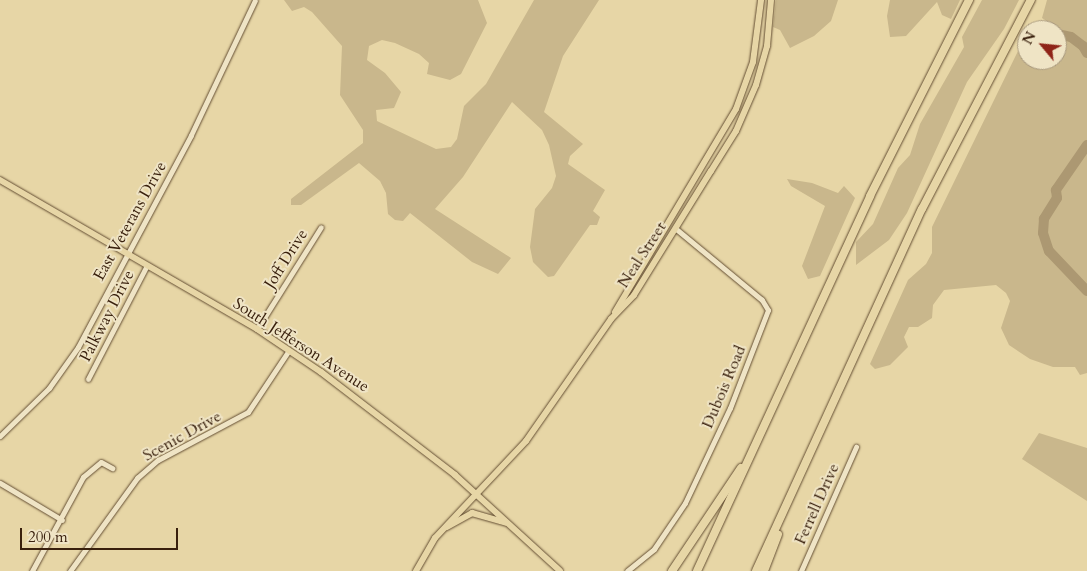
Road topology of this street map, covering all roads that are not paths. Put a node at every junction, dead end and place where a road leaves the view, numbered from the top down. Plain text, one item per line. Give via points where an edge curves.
1 (255, 0) edge
2 (761, 0) edge
3 (771, 0) edge
4 (969, 0) edge
5 (1031, 0) edge
6 (0, 180) edge
7 (321, 227) dead end
8 (675, 228) junction
9 (126, 254) junction
10 (147, 265) junction
11 (611, 319) junction
12 (257, 329) junction
13 (289, 350) junction
14 (88, 379) dead end
15 (0, 436) edge
16 (758, 438) junction
17 (856, 447) dead end
18 (112, 468) dead end
19 (799, 478) junction
20 (0, 482) edge
21 (477, 494) junction
22 (62, 520) junction
23 (510, 524) junction
24 (444, 528) junction
25 (32, 571) edge
26 (70, 571) edge
27 (416, 571) edge
28 (560, 571) edge
29 (627, 571) edge
30 (672, 571) edge
31 (697, 571) edge
32 (756, 571) edge
33 (764, 571) edge
34 (801, 571) edge

1 - 9 street, East Veterans Drive via 191,135
2 - 11 main road via 753,62 724,133
3 - 8 main road, Neal Street via 767,46 750,102
4 - 16 highway via 870,196
5 - 19 highway via 930,194
6 - 9 main road, South Jefferson Avenue
7 - 12 street, Joff Drive
8 - 11 main road, Neal Street via 634,295
8 - 29 street, Dubois Road via 762,300 768,310 730,408 685,503 654,550
9 - 10 main road, South Jefferson Avenue
9 - 15 street, East Veterans Drive via 71,359 49,388
10 - 12 main road, South Jefferson Avenue
10 - 14 street, Palkway Drive
11 - 21 main road, Neal Street via 526,440
12 - 13 main road, South Jefferson Avenue
13 - 21 main road, South Jefferson Avenue via 374,410
13 - 26 street, Scenic Drive via 248,412 158,460 137,478
16 - 30 highway
16 - 31 highway
17 - 34 street, Ferrell Drive
18 - 22 street via 101,462 91,469 79,483
19 - 32 highway
19 - 33 highway
20 - 22 street
21 - 23 main road, South Jefferson Avenue
21 - 24 main road, Neal Street
22 - 25 street
23 - 24 main road via 472,513
23 - 28 main road, South Jefferson Avenue
24 - 27 main road, Neal Street

